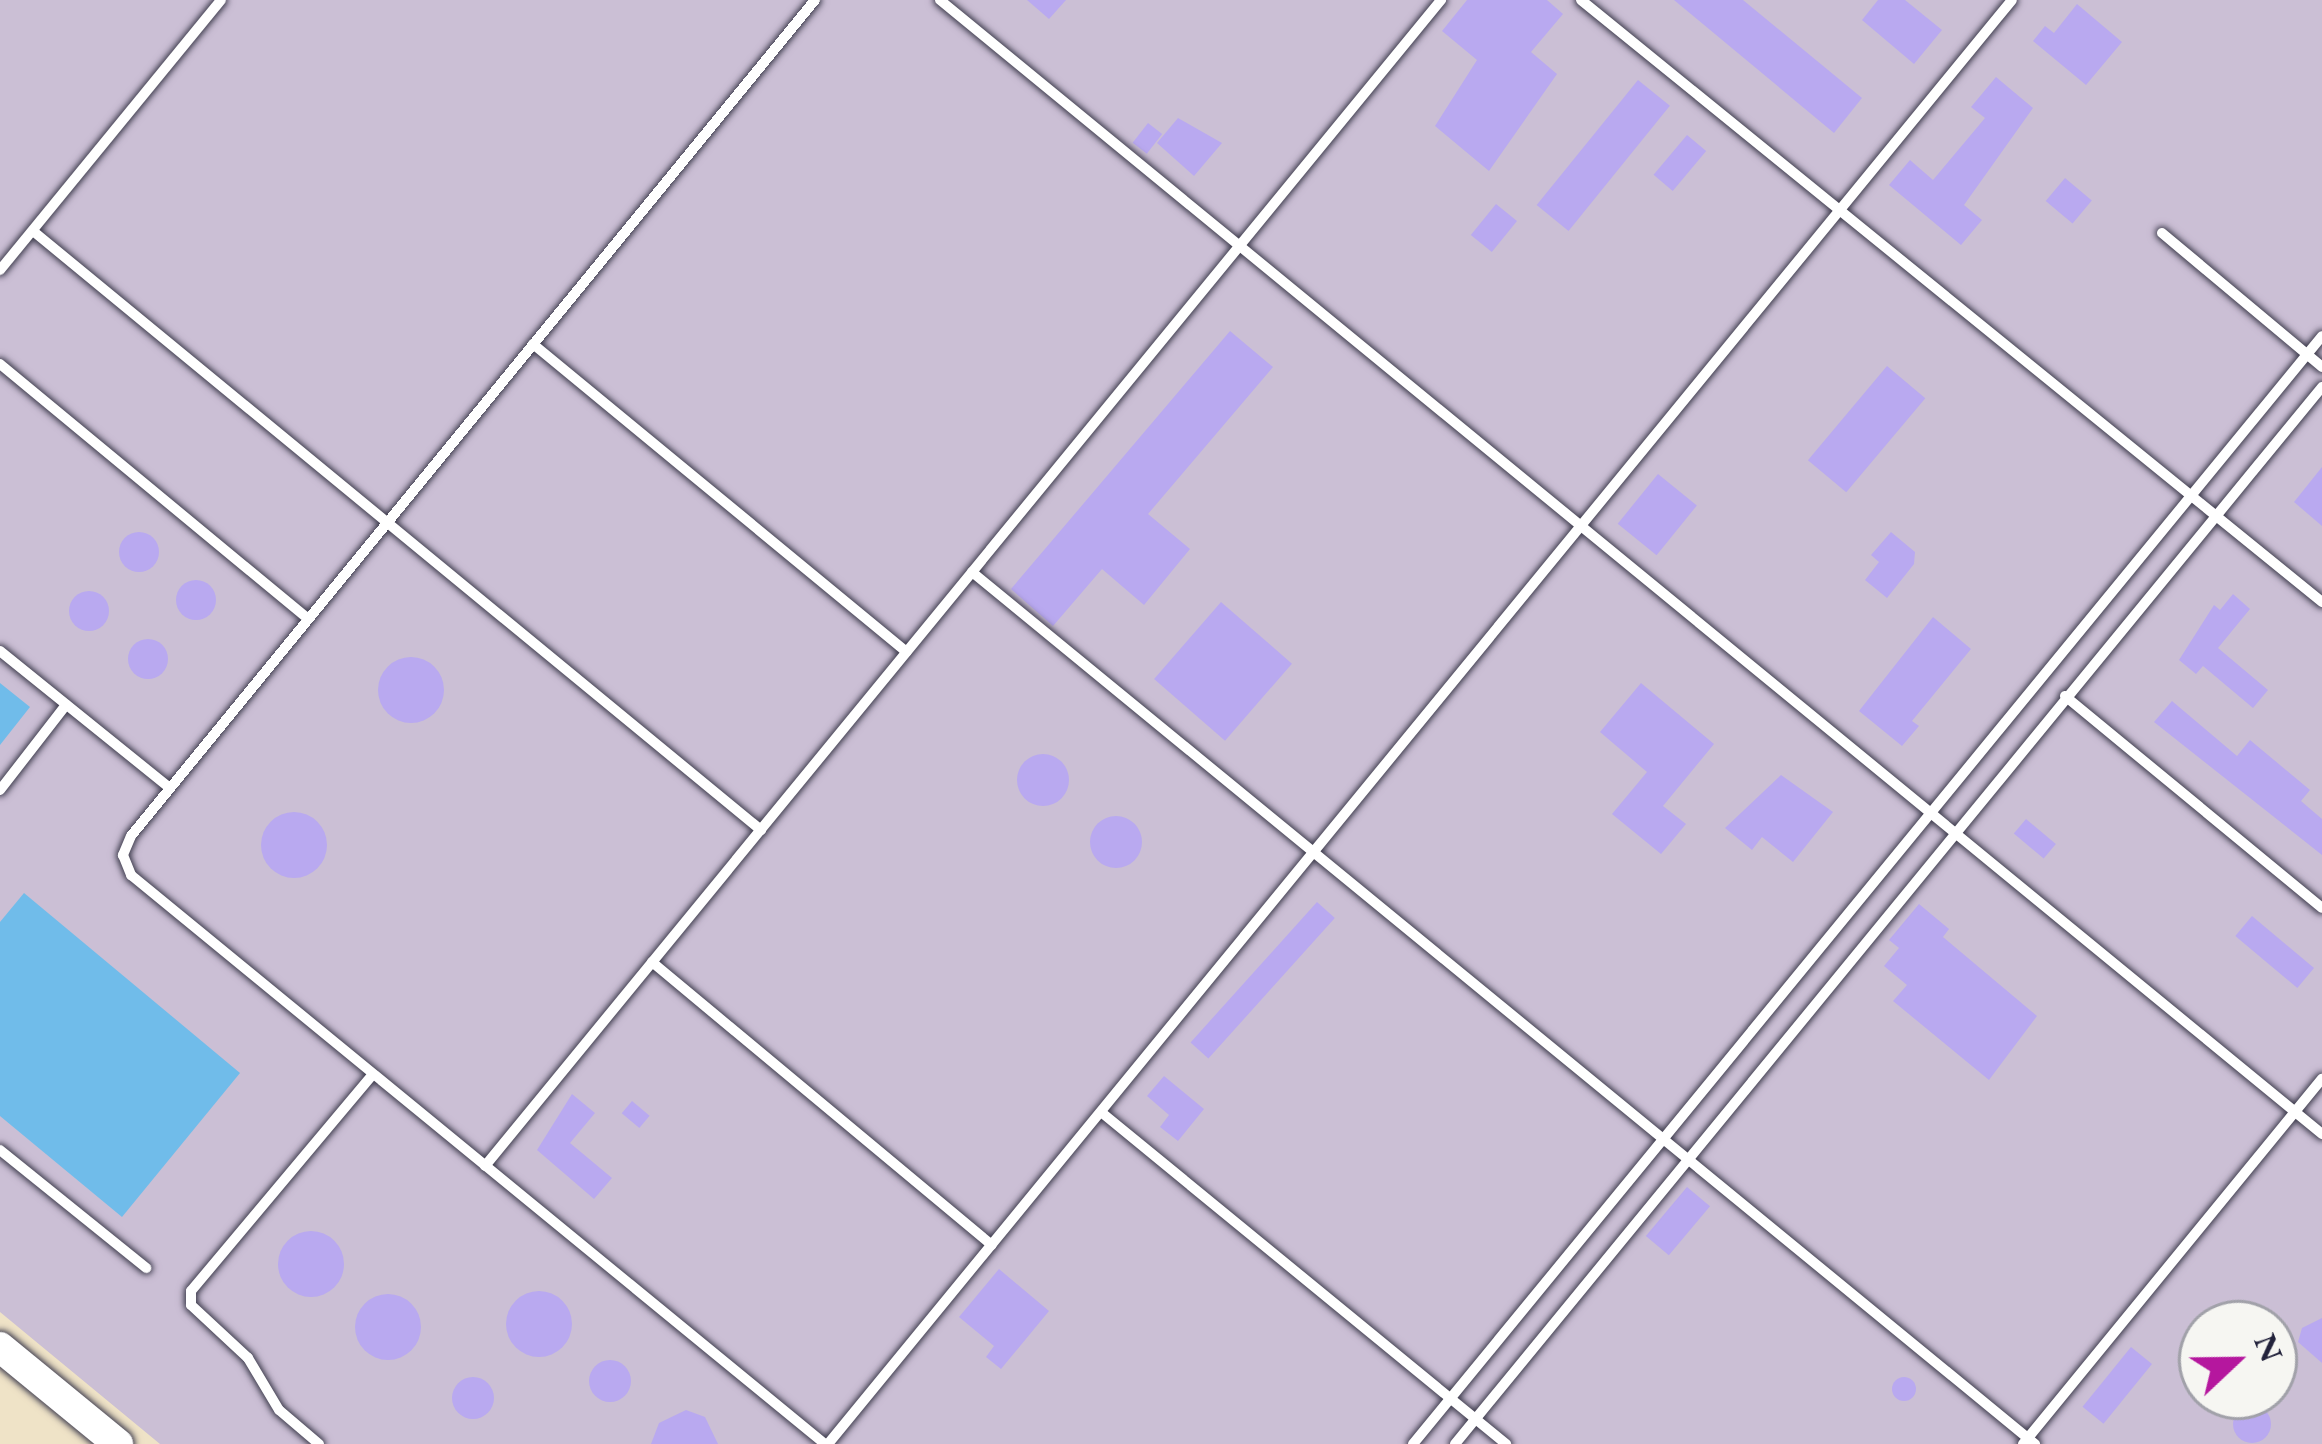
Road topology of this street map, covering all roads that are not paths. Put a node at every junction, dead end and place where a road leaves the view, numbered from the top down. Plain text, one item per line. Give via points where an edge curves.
1 (220, 0) edge
2 (814, 0) edge
3 (940, 0) edge
4 (1441, 0) edge
5 (1581, 0) edge
6 (2012, 0) edge
7 (1841, 208) junction
8 (33, 230) junction
9 (2162, 233) dead end
10 (1240, 246) junction
11 (0, 270) edge
12 (2322, 336) edge
13 (533, 344) junction
14 (2306, 355) junction
15 (0, 364) edge
16 (2322, 367) edge
17 (2322, 387) edge
18 (2193, 496) junction
19 (2217, 516) junction
20 (388, 522) junction
21 (1581, 526) junction
22 (972, 572) junction
23 (2322, 602) edge
24 (308, 619) junction
25 (0, 651) edge
26 (908, 652) junction
27 (2065, 696) junction
28 (67, 705) junction
29 (170, 788) junction
30 (0, 790) edge
31 (1931, 814) junction
32 (761, 830) junction
33 (1956, 834) junction
34 (1313, 852) junction
35 (2322, 908) edge
36 (652, 962) junction
37 (373, 1074) junction
38 (2322, 1079) edge
39 (1101, 1112) junction
40 (2295, 1112) junction
41 (2322, 1134) edge
42 (1664, 1140) junction
43 (0, 1150) edge
44 (1688, 1160) junction
45 (485, 1166) junction
46 (992, 1245) junction
47 (146, 1268) dead end
48 (0, 1347) edge
49 (1450, 1399) junction
50 (1476, 1419) junction
51 (2028, 1442) edge
52 (118, 1444) edge
53 (319, 1444) edge
54 (827, 1444) edge
55 (1413, 1444) edge
56 (1455, 1444) edge
57 (1505, 1444) edge

1 - 8 lane
2 - 13 lane
3 - 10 lane
4 - 10 lane
5 - 7 lane
6 - 7 lane
7 - 18 lane
7 - 21 lane
8 - 11 lane
8 - 20 lane
9 - 14 lane
10 - 21 lane
10 - 22 lane
12 - 14 lane
13 - 20 lane
13 - 26 lane
14 - 16 lane
14 - 18 lane
15 - 24 lane
17 - 19 lane
18 - 19 lane
18 - 31 lane
19 - 23 lane
19 - 27 lane
20 - 24 lane
20 - 32 lane
21 - 31 lane
21 - 34 lane
22 - 26 lane
22 - 34 lane
24 - 29 lane
25 - 28 lane
26 - 32 lane
27 - 33 lane
27 - 35 lane
28 - 29 lane
28 - 30 lane
29 - 37 lane via 124,847 131,875
31 - 33 lane
31 - 42 lane
32 - 36 lane
33 - 40 lane
33 - 44 lane
34 - 39 lane
34 - 42 lane
36 - 45 lane
36 - 46 lane
37 - 45 lane
37 - 53 lane via 191,1291 191,1305 248,1358 268,1396
38 - 40 lane
39 - 46 lane
39 - 49 lane
40 - 41 lane
40 - 51 lane
42 - 44 lane
42 - 49 lane
43 - 47 lane
44 - 50 lane
44 - 51 lane
45 - 54 lane
46 - 54 lane
48 - 52 main road
49 - 50 lane
49 - 55 lane
50 - 56 lane
50 - 57 lane

